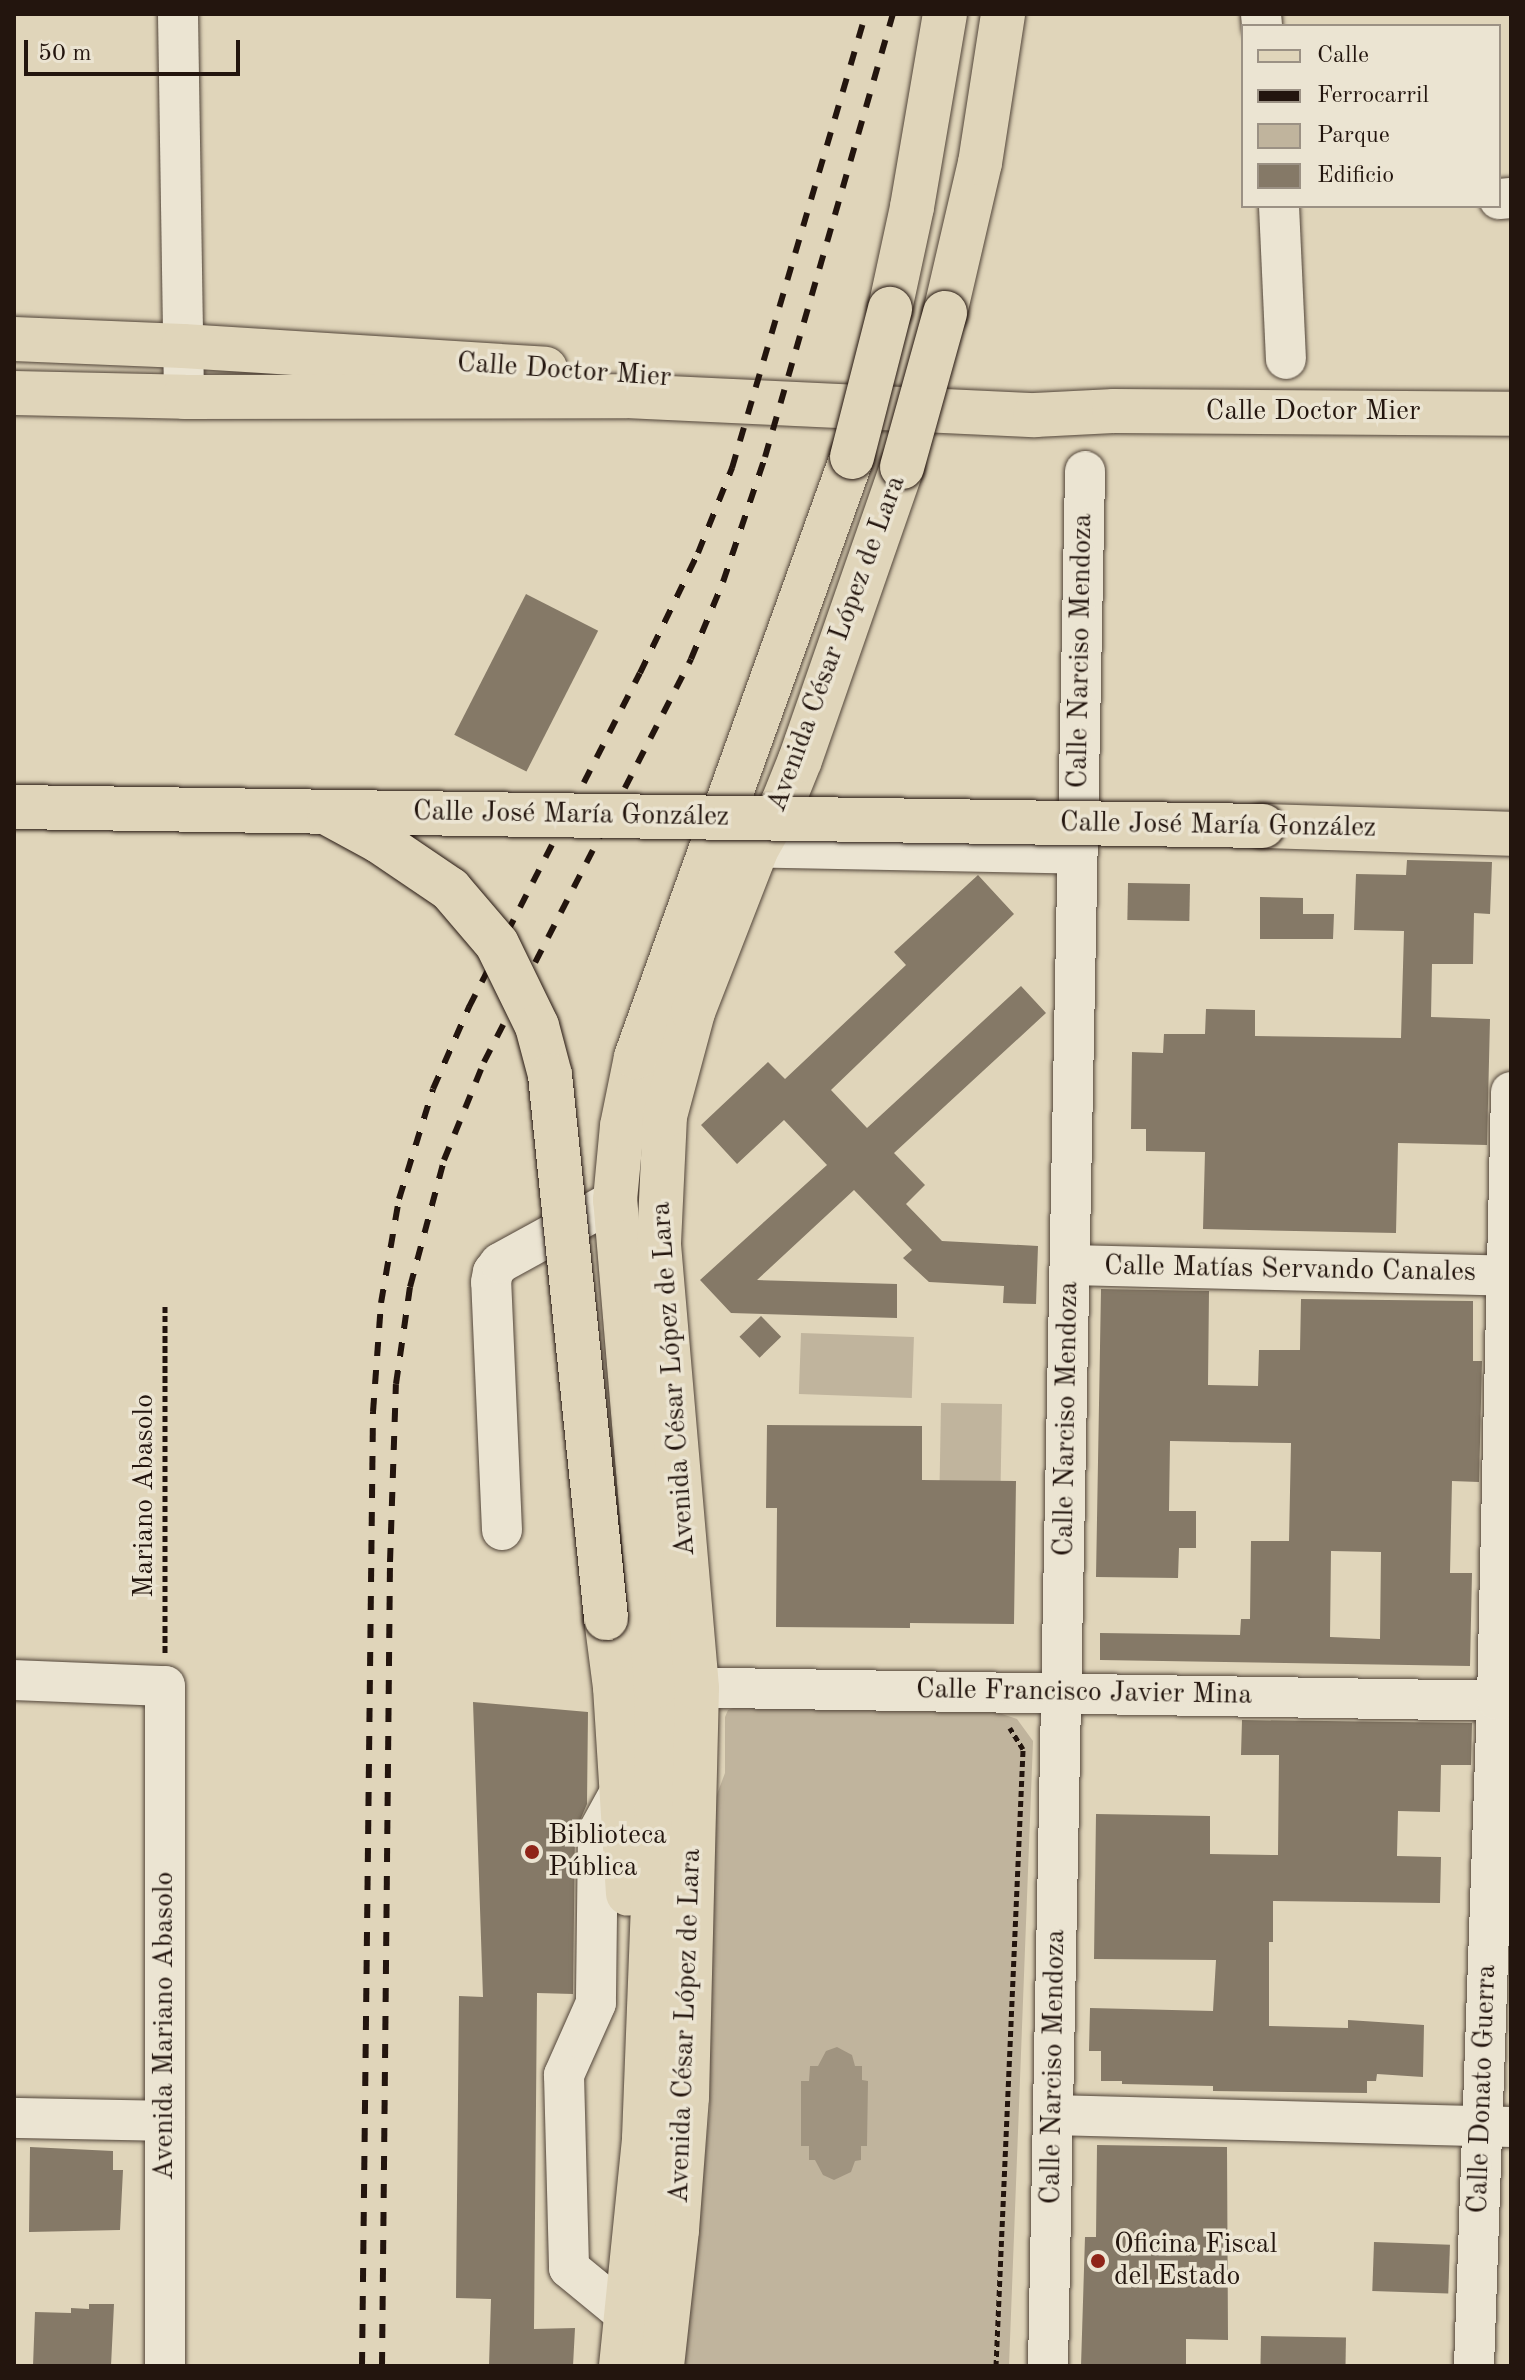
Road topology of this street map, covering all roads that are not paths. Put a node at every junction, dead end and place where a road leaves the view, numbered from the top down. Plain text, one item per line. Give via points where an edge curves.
1 (178, 14) edge
2 (945, 14) edge
3 (1003, 14) edge
4 (1279, 208) edge
5 (14, 339) edge
6 (183, 346) junction
7 (1286, 359) dead end
8 (14, 393) edge
9 (184, 397) junction
10 (1114, 411) junction
11 (1511, 414) edge
12 (1085, 471) dead end
13 (732, 792) junction
14 (783, 802) junction
15 (1078, 806) junction
16 (14, 807) edge
17 (323, 811) junction
18 (1511, 834) edge
19 (712, 845) junction
20 (756, 850) junction
21 (1077, 854) junction
22 (1511, 1092) edge
23 (615, 1200) junction
24 (660, 1200) junction
25 (1070, 1265) junction
26 (1508, 1276) edge
27 (502, 1530) dead end
28 (14, 1680) edge
29 (676, 1687) junction
30 (1061, 1692) junction
31 (1504, 1700) edge
32 (621, 1790) junction
33 (646, 2085) junction
34 (1053, 2115) junction
35 (14, 2118) edge
36 (165, 2121) junction
37 (1496, 2126) edge
38 (625, 2314) junction
39 (165, 2366) edge
40 (621, 2366) edge
41 (662, 2366) edge
42 (1048, 2366) edge
43 (1474, 2366) edge

1 - 6 street
2 - 13 main road, Avenida César López de Lara, bridge via 912,207 852,457
3 - 14 main road, Avenida César López de Lara, bridge via 980,163 945,313 902,467
4 - 7 street
5 - 6 main road, Calle Doctor Mier
6 - 9 street
6 - 10 main road, Calle Doctor Mier via 1002,399
8 - 9 main road, Calle Doctor Mier
9 - 10 main road, Calle Doctor Mier via 626,396 1035,415
10 - 11 main road, Calle Doctor Mier
12 - 15 street, Calle Narciso Mendoza
13 - 14 street
13 - 19 main road, Avenida César López de Lara
14 - 15 street
14 - 20 main road, Avenida César López de Lara
15 - 21 street, Calle Narciso Mendoza
16 - 17 main road, Calle José María González, bridge
17 - 18 main road, Calle José María González, bridge
17 - 32 main road, bridge via 450,889 497,944 537,1026 550,1075 615,1687
19 - 20 street
19 - 23 main road, Avenida César López de Lara via 636,1057
20 - 21 street
20 - 24 main road, Avenida César López de Lara via 693,1012 673,1084 665,1116
21 - 25 street, Calle Narciso Mendoza
22 - 26 street, Calle Donato Guerra
23 - 24 main road
23 - 27 street via 500,1263 493,1272
23 - 29 main road, Avenida César López de Lara
24 - 29 main road, Avenida César López de Lara
25 - 26 street, Calle Matías Servando Canales
25 - 30 street, Calle Narciso Mendoza
26 - 31 street, Calle Donato Guerra
28 - 36 street, Avenida Mariano Abasolo via 165,1686
29 - 30 street, Calle Francisco Javier Mina
29 - 33 main road, Avenida César López de Lara via 657,1807
29 - 41 main road, Avenida César López de Lara via 687,2097
30 - 31 street, Calle Francisco Javier Mina
30 - 34 street, Calle Narciso Mendoza
31 - 37 street, Calle Donato Guerra
32 - 33 main road via 631,2042
32 - 38 street via 598,1832 596,2003 564,2075 569,2268
33 - 38 main road, Avenida César López de Lara
34 - 37 street
34 - 42 street, Calle Narciso Mendoza
35 - 36 street
36 - 39 street, Avenida Mariano Abasolo
37 - 43 street, Calle Donato Guerra
38 - 40 main road, Avenida César López de Lara

